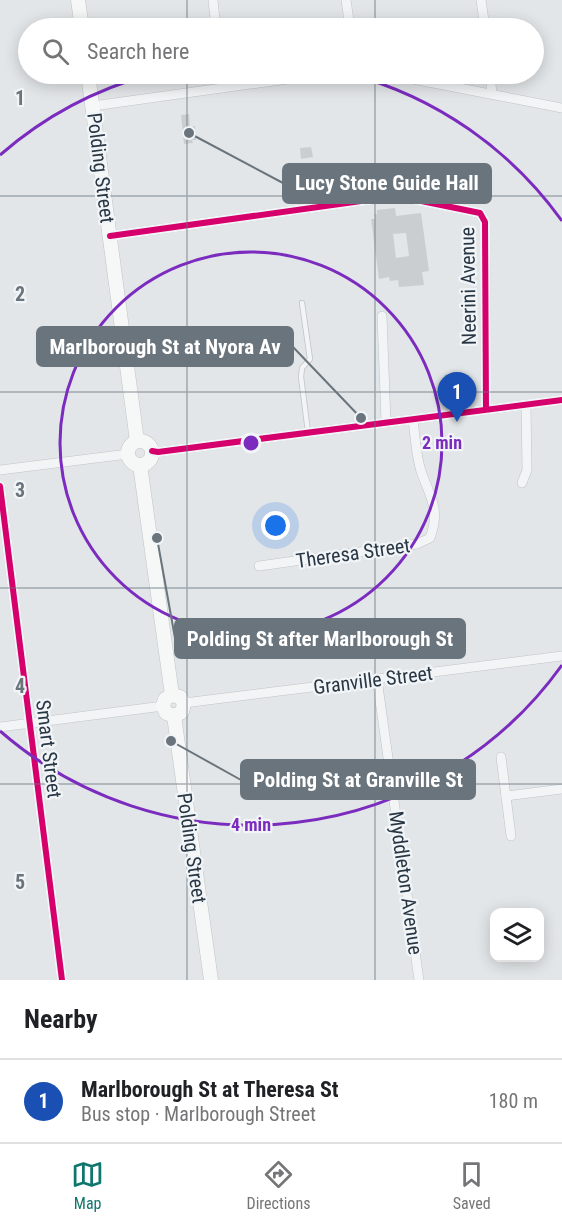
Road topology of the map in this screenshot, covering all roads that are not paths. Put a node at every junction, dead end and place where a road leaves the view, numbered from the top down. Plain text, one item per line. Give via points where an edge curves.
1 (78, 0) edge
2 (213, 0) edge
3 (346, 0) edge
4 (481, 0) edge
5 (81, 18) edge
6 (215, 18) edge
7 (349, 18) edge
8 (483, 18) edge
9 (90, 84) edge
10 (223, 84) edge
11 (252, 84) edge
12 (440, 84) edge
13 (491, 84) edge
14 (224, 88) junction
15 (492, 94) junction
16 (93, 106) junction
17 (562, 108) edge
18 (110, 236) junction
19 (302, 303) dead end
20 (382, 316) dead end
21 (562, 400) edge
22 (526, 405) junction
23 (486, 410) junction
24 (413, 419) junction
25 (386, 422) junction
26 (308, 432) junction
27 (137, 441) junction
28 (152, 451) junction
29 (128, 454) junction
30 (140, 465) junction
31 (0, 470) edge
32 (522, 483) dead end
33 (0, 486) edge
34 (259, 566) dead end
35 (562, 656) edge
36 (377, 679) junction
37 (167, 700) junction
38 (184, 704) junction
39 (174, 716) junction
40 (29, 723) junction
41 (0, 727) edge
42 (501, 757) dead end
43 (562, 789) edge
44 (506, 796) junction
45 (512, 836) dead end
46 (62, 980) edge
47 (211, 980) edge
48 (419, 980) edge

1 - 5 main road
2 - 6 street
3 - 7 street
4 - 8 street
9 - 16 main road, Polding Street
10 - 14 street
11 - 14 street
12 - 15 street
13 - 15 street
14 - 16 street
15 - 17 street
16 - 18 main road, Polding Street
18 - 23 street, Neerini Avenue via 397,196 480,213 485,222
18 - 27 main road, Polding Street
19 - 26 lane via 310,359 302,368 301,377
20 - 25 street
21 - 22 street
22 - 23 street
22 - 32 street via 527,470
23 - 24 street
24 - 25 street
24 - 34 street, Theresa Street via 420,469 433,499 436,522 430,538 417,544
25 - 26 street
26 - 28 street
27 - 28 main road via 147,443
27 - 29 main road
28 - 30 main road via 149,460
29 - 30 main road via 132,462
29 - 31 street
30 - 37 main road
33 - 40 street, Smart Street
35 - 36 street, Granville Street
36 - 38 street, Granville Street
36 - 48 street, Myddleton Avenue
37 - 38 main road via 180,697
37 - 39 main road via 166,713
37 - 40 street
38 - 39 main road via 182,712
39 - 47 main road, Polding Street
40 - 41 street
40 - 46 street, Smart Street
42 - 44 street
43 - 44 street
44 - 45 street

